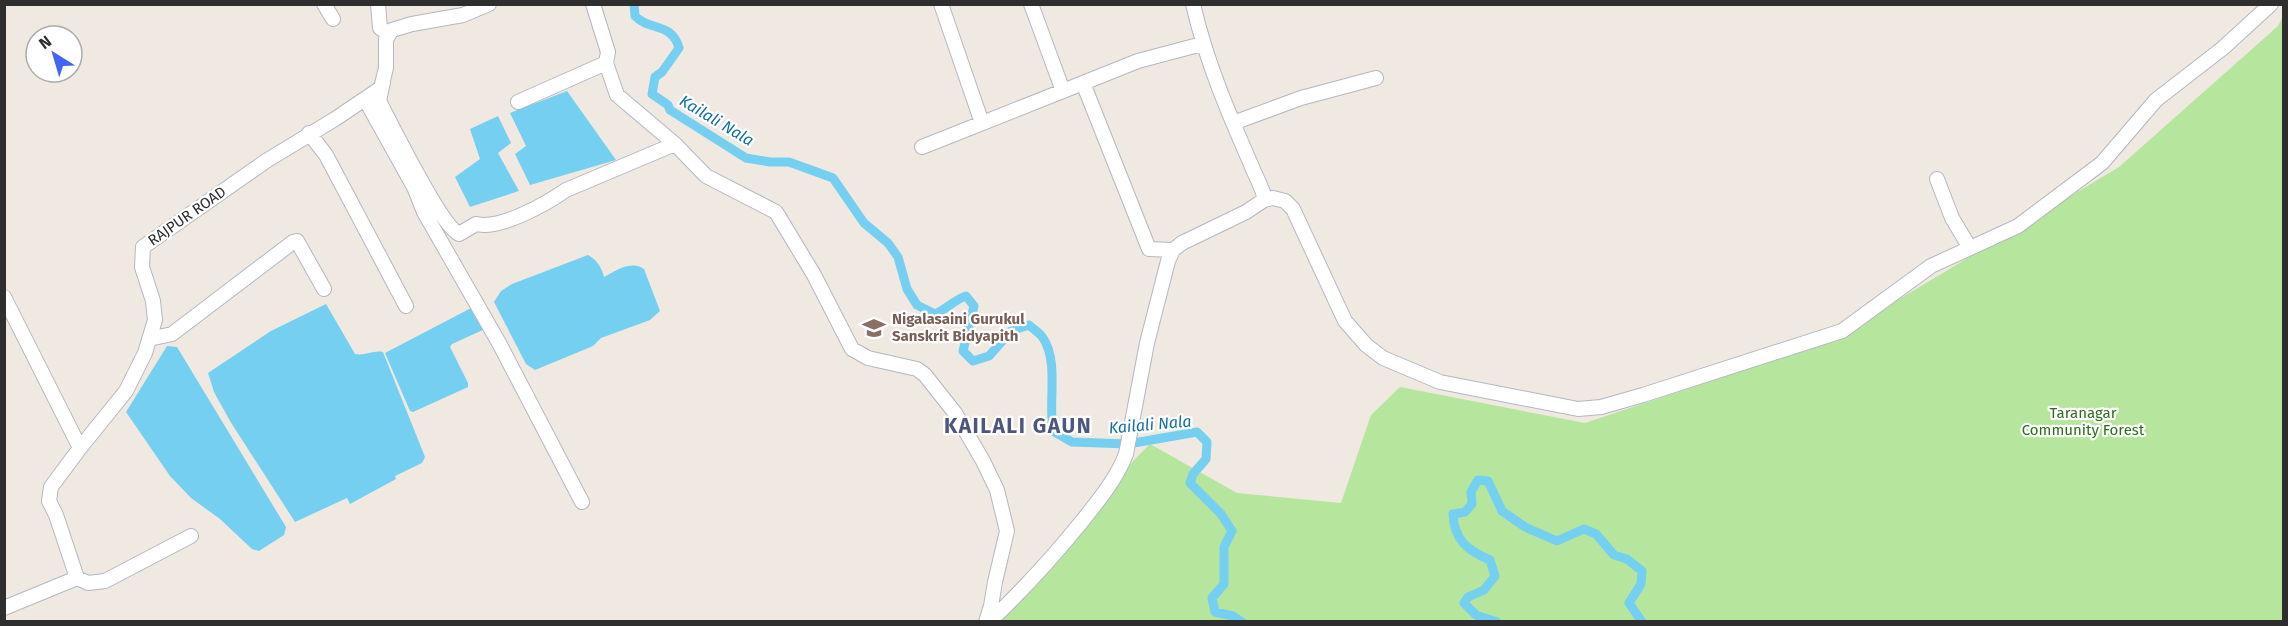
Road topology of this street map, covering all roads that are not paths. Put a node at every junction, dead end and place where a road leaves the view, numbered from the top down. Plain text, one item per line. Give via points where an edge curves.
1 (324, 4) edge
2 (378, 4) edge
3 (489, 4) edge
4 (593, 4) edge
5 (941, 4) edge
6 (1031, 4) edge
7 (1193, 4) edge
8 (2271, 4) edge
9 (333, 20) dead end
10 (389, 34) junction
11 (1202, 44) junction
12 (606, 63) junction
13 (1376, 78) dead end
14 (383, 81) junction
15 (1083, 83) junction
16 (1063, 91) junction
17 (365, 99) junction
18 (518, 102) dead end
19 (982, 123) junction
20 (1233, 123) junction
21 (309, 133) junction
22 (675, 144) junction
23 (922, 147) dead end
24 (1937, 179) dead end
25 (1264, 200) junction
26 (1970, 248) junction
27 (1173, 250) junction
28 (324, 289) dead end
29 (4, 297) edge
30 (406, 306) dead end
31 (149, 339) junction
32 (80, 448) junction
33 (582, 502) dead end
34 (192, 536) dead end
35 (77, 578) junction
36 (4, 608) edge
37 (987, 621) edge

1 - 9 street
2 - 10 street via 380,28
3 - 10 street via 463,15 412,24
4 - 12 street via 608,52
5 - 19 street
6 - 16 street
7 - 11 street
8 - 26 street via 2223,48 2156,100 2102,163 2018,226
10 - 14 street
11 - 15 street via 1138,61
11 - 20 street
12 - 18 street
12 - 22 street via 617,96
13 - 20 street via 1300,98
14 - 17 street, RAJPUR ROAD via 381,88
14 - 22 street via 379,100 437,207 451,229 459,234 476,224 487,227 512,218 566,190
15 - 16 street
15 - 27 street via 1149,249
16 - 19 street
17 - 21 street, RAJPUR ROAD
17 - 33 street via 424,212 500,343
19 - 23 street
20 - 25 street
21 - 30 street via 326,155
21 - 31 street, RAJPUR ROAD via 143,247 142,267 155,320
22 - 37 street via 706,176 776,212 852,349 868,358 917,369 955,413 998,490 1007,531
24 - 26 street via 1952,218
25 - 26 street via 1285,201 1293,208 1346,321 1383,358 1427,379 1578,409 1643,396 1842,331 1931,266
25 - 27 street
27 - 37 street via 1147,343 1122,465 1098,502 1049,562
28 - 31 street via 297,241 293,242 172,334
29 - 32 street
31 - 32 street, RAJPUR ROAD via 126,391
32 - 35 street, RAJPUR ROAD via 51,487 49,501
34 - 35 street via 105,581 88,583
35 - 36 street

